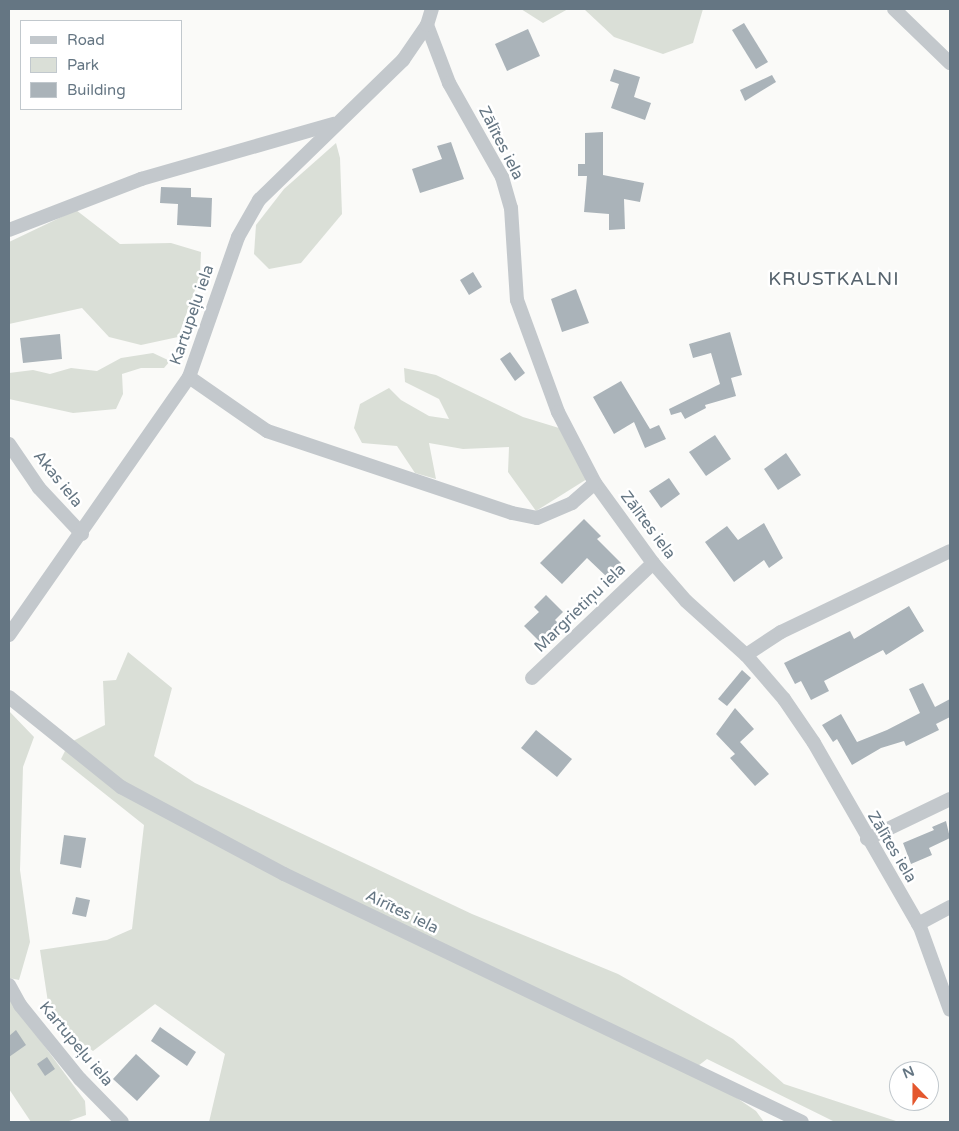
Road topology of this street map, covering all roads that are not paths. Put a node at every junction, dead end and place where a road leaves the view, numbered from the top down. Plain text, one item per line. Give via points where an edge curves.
1 (432, 9) edge
2 (894, 9) edge
3 (427, 25) junction
4 (950, 63) edge
5 (336, 123) junction
6 (9, 230) edge
7 (189, 377) junction
8 (9, 444) edge
9 (595, 482) junction
10 (82, 534) junction
11 (950, 551) edge
12 (653, 563) junction
13 (9, 635) edge
14 (746, 655) junction
15 (532, 678) dead end
16 (9, 697) edge
17 (950, 799) edge
18 (867, 839) junction
19 (950, 907) edge
20 (918, 924) junction
21 (9, 984) edge
22 (949, 1003) edge
23 (122, 1122) edge
24 (802, 1122) edge

1 - 3 street
2 - 4 street
3 - 5 street, Kartupeļu iela via 403,60
3 - 9 street, Zālītes iela via 449,83 502,177 511,208 516,300 558,412
5 - 6 street via 141,179
5 - 7 street, Kartupeļu iela via 259,200 238,237
7 - 9 street via 267,431 512,513 537,518 572,503
7 - 10 street, Kartupeļu iela
8 - 10 street, Akas iela via 39,488
9 - 12 street, Zālītes iela
10 - 13 street, Kartupeļu iela
11 - 14 street via 781,632
12 - 14 street, Zālītes iela via 686,601
12 - 15 street, Margrietiņu iela
14 - 18 street, Zālītes iela via 784,698 814,743
16 - 24 street, Airītes iela via 122,787 275,870
17 - 18 street
18 - 20 street, Zālītes iela
19 - 20 street
20 - 22 street, Zālītes iela
21 - 23 street, Kartupeļu iela via 20,1005 80,1079

